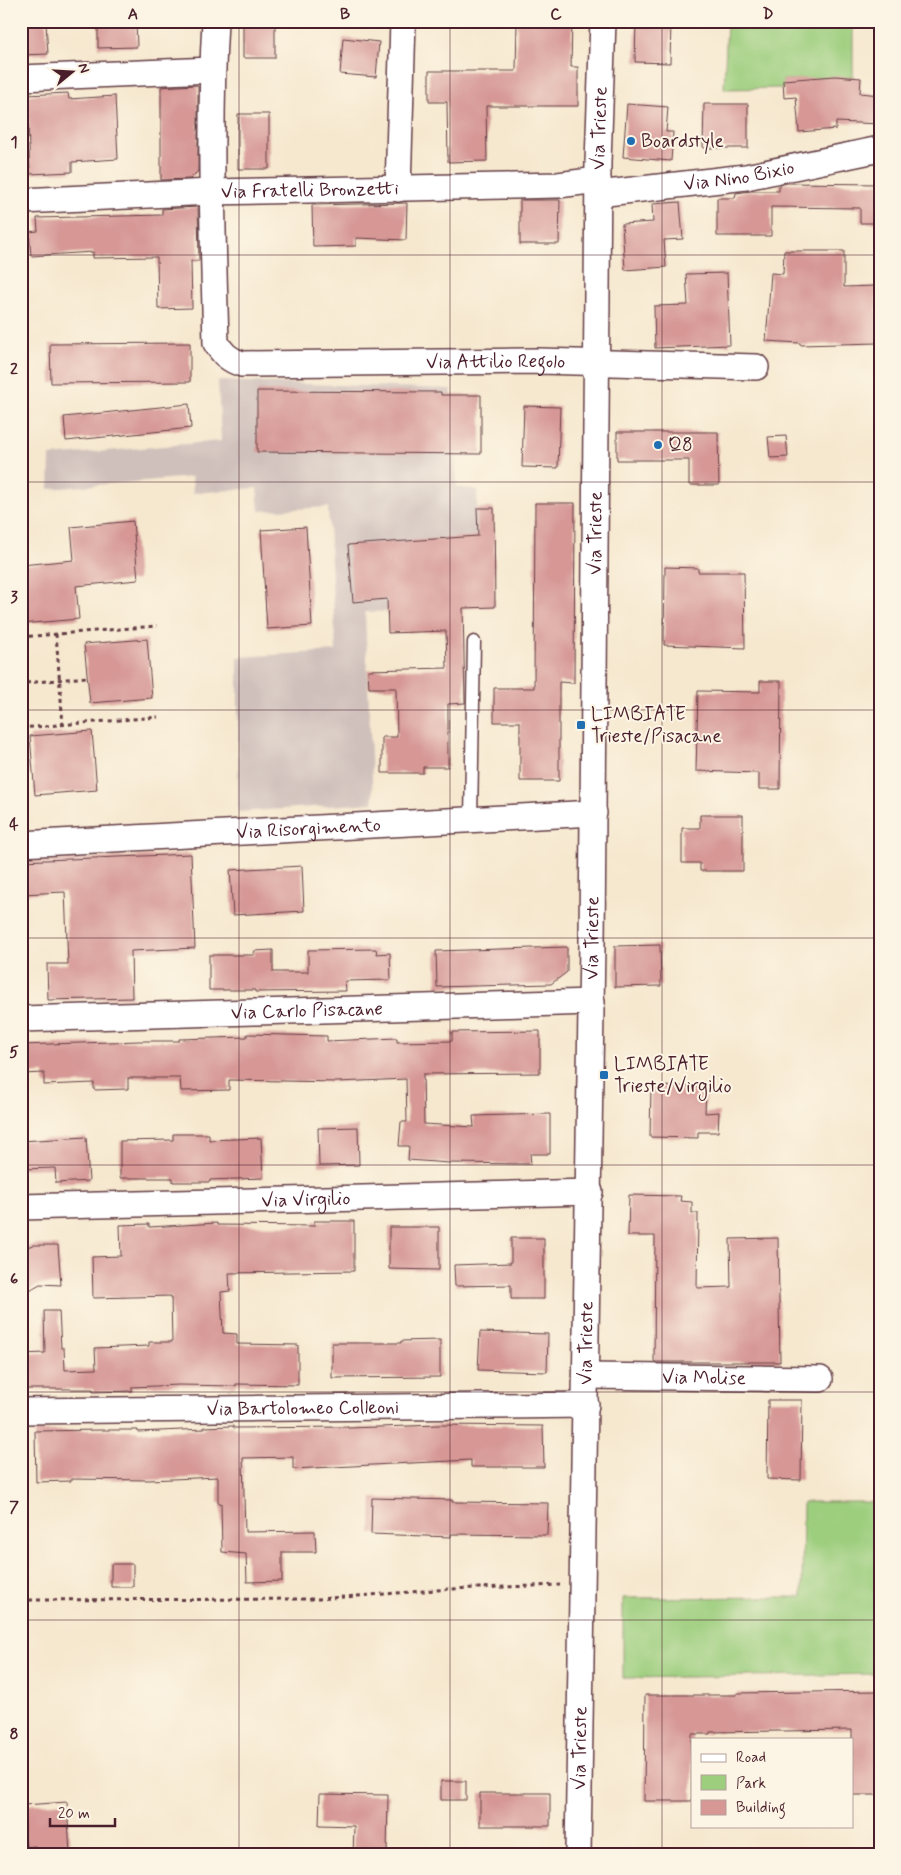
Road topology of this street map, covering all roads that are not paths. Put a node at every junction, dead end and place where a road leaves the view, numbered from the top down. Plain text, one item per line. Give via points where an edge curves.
1 (215, 21) edge
2 (403, 21) edge
3 (603, 21) edge
4 (212, 70) junction
5 (21, 78) edge
6 (880, 149) edge
7 (598, 187) junction
8 (398, 189) junction
9 (212, 192) junction
10 (21, 202) edge
11 (597, 363) junction
12 (756, 367) dead end
13 (474, 642) dead end
14 (594, 813) junction
15 (472, 820) junction
16 (21, 844) edge
17 (592, 1002) junction
18 (21, 1019) edge
19 (590, 1192) junction
20 (21, 1207) edge
21 (586, 1376) junction
22 (820, 1379) dead end
23 (586, 1405) junction
24 (21, 1411) edge
25 (578, 1854) edge

1 - 4 street
2 - 8 street
3 - 7 street, Via Trieste
4 - 5 street
4 - 9 street
6 - 7 street, Via Nino Bixio via 746,177
7 - 8 street, Via Fratelli Bronzetti
7 - 11 street, Via Trieste
8 - 9 street, Via Fratelli Bronzetti
9 - 10 street, Via Fratelli Bronzetti
9 - 11 street, Via Attilio Regolo via 216,343 234,362
11 - 12 street, Via Attilio Regolo
11 - 14 street, Via Trieste
13 - 15 lane
14 - 15 street, Via Risorgimento
14 - 17 street, Via Trieste
15 - 16 street, Via Risorgimento
17 - 18 street, Via Carlo Pisacane
17 - 19 street, Via Trieste
19 - 20 street, Via Virgilio
19 - 21 street, Via Trieste
21 - 22 street, Via Molise
21 - 23 street, Via Trieste
23 - 24 street, Via Bartolomeo Colleoni
23 - 25 street, Via Trieste

